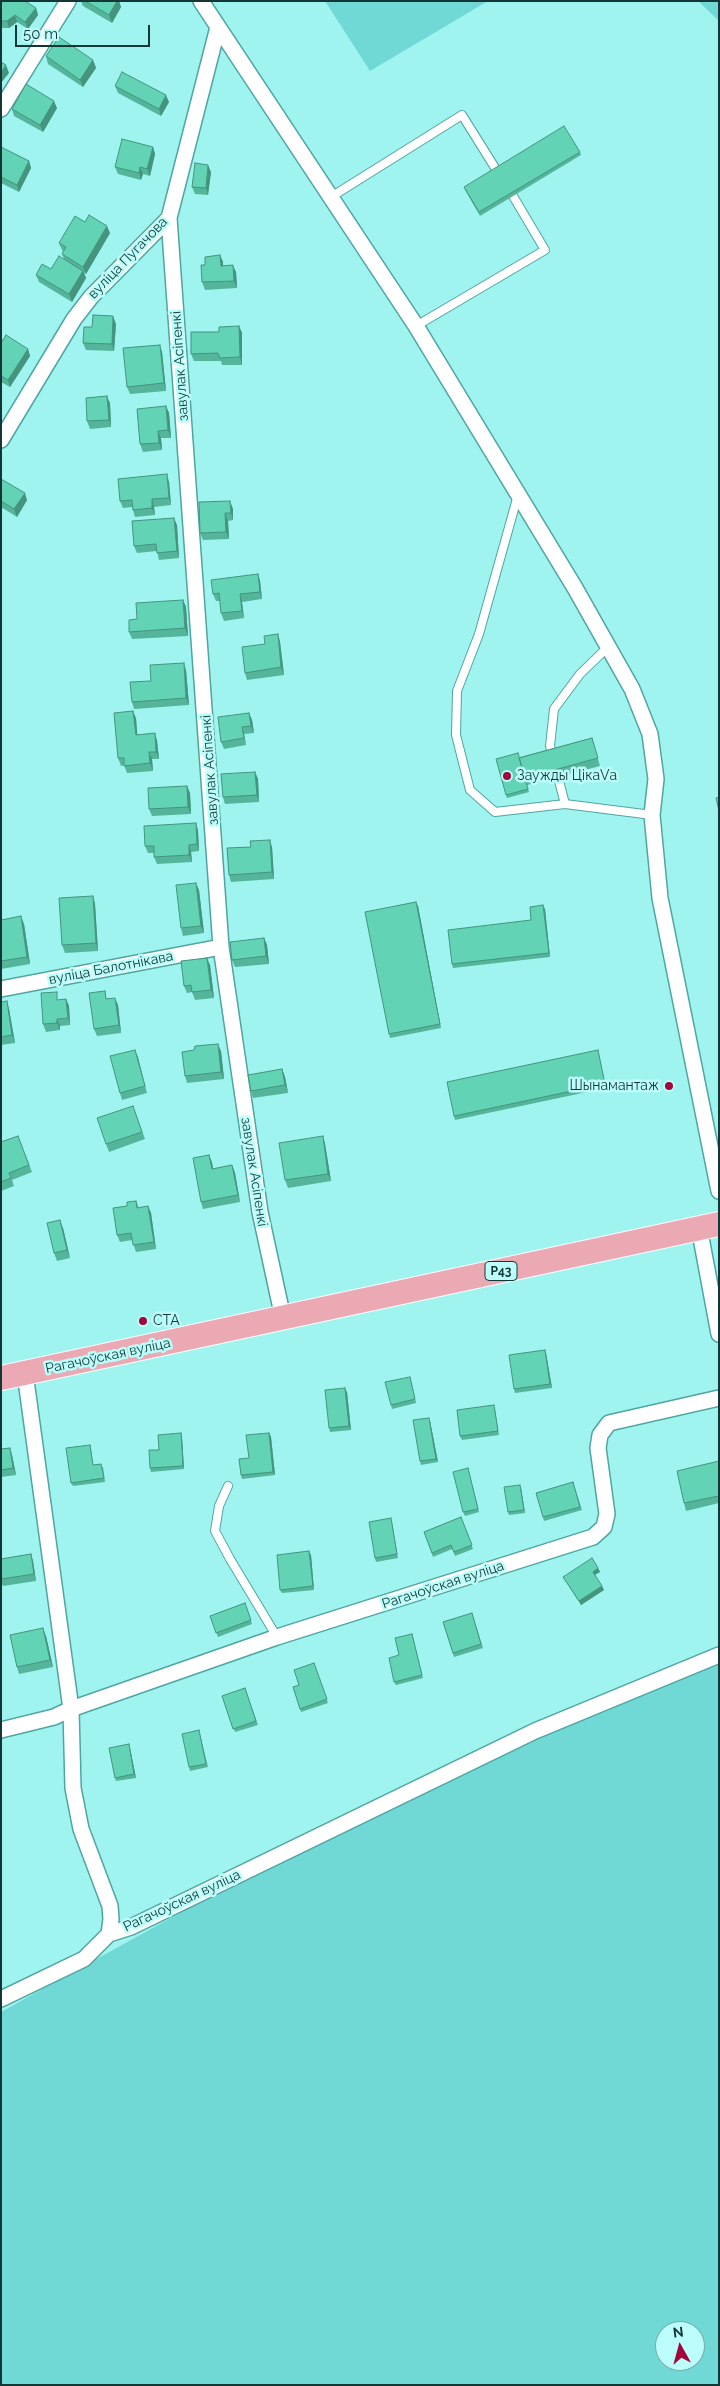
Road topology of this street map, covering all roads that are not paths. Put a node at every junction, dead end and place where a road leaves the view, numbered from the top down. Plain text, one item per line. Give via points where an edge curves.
1 (68, 1) edge
2 (201, 1) edge
3 (218, 27) junction
4 (1, 109) edge
5 (497, 171) edge
6 (514, 196) edge
7 (331, 197) junction
8 (169, 218) junction
9 (416, 326) junction
10 (1, 440) edge
11 (518, 495) junction
12 (609, 646) junction
13 (553, 757) edge
14 (558, 777) edge
15 (565, 804) junction
16 (652, 815) junction
17 (222, 946) junction
18 (1, 988) edge
19 (719, 1191) edge
20 (709, 1226) edge
21 (283, 1318) junction
22 (719, 1334) edge
23 (25, 1373) junction
24 (1, 1378) edge
25 (719, 1398) edge
26 (228, 1486) dead end
27 (277, 1637) junction
28 (719, 1656) edge
29 (71, 1709) junction
30 (1, 1730) edge
31 (108, 1934) junction
32 (1, 1999) edge

1 - 4 street
2 - 3 street
3 - 7 street
3 - 8 street, вуліца Пугачова
5 - 7 lane via 462,115
6 - 9 lane via 545,250
7 - 9 street
8 - 10 street, вуліца Пугачова via 90,297
8 - 17 street, завулак Асіпенкі
9 - 11 street
11 - 12 street
11 - 15 lane via 479,634 457,691 456,735 470,790 495,812
12 - 13 lane via 580,674 554,709 550,746
12 - 16 street via 632,689 650,734 656,779
14 - 15 lane
15 - 16 lane
16 - 19 street via 660,898
17 - 18 street, вуліца Балотнікава
17 - 21 street, завулак Асіпенкі via 260,1212
20 - 21 main road, Рагачоўская вуліца / Р43
20 - 22 street
21 - 23 main road, Рагачоўская вуліца / Р43
23 - 24 main road, Рагачоўская вуліца / Р43
23 - 29 street, Рагачоўская вуліца
25 - 27 street, Рагачоўская вуліца via 609,1423 600,1435 598,1448 606,1514 604,1527 592,1537
26 - 27 lane via 219,1506 215,1531
27 - 29 street, Рагачоўская вуліца
28 - 31 street, Рагачоўская вуліца via 535,1731 140,1922
29 - 30 street, Рагачоўская вуліца via 54,1717
29 - 31 street, Рагачоўская вуліца via 73,1788 81,1829 110,1906
31 - 32 street, Рагачоўская вуліца via 84,1959

